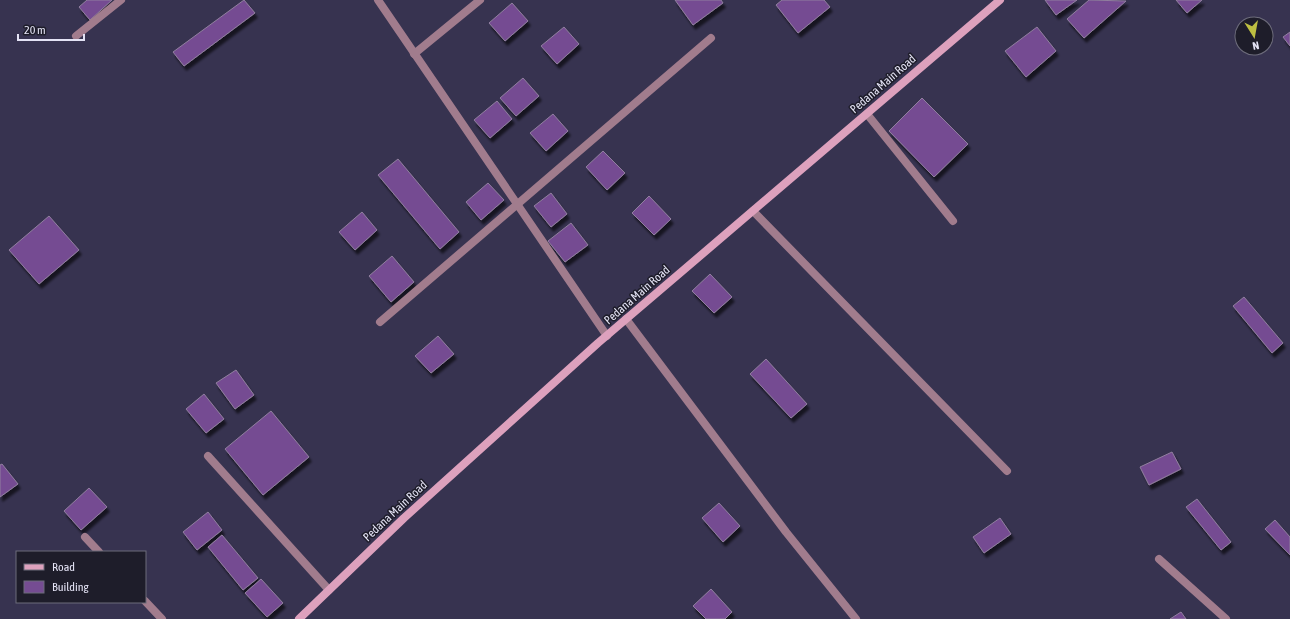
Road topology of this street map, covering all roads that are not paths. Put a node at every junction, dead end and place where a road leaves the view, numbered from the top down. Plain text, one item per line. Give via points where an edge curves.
1 (121, 0) edge
2 (378, 0) edge
3 (480, 0) edge
4 (1000, 0) edge
5 (76, 36) dead end
6 (711, 38) dead end
7 (414, 54) junction
8 (867, 114) junction
9 (518, 205) junction
10 (753, 211) junction
11 (953, 221) dead end
12 (626, 319) junction
13 (380, 322) dead end
14 (607, 336) junction
15 (208, 456) dead end
16 (1007, 471) dead end
17 (84, 537) dead end
18 (97, 551) edge
19 (1159, 560) dead end
20 (330, 590) junction
21 (146, 602) edge
22 (162, 619) edge
23 (299, 619) edge
24 (856, 619) edge
25 (1226, 619) edge

1 - 5 street
2 - 7 street
3 - 7 street
4 - 8 main road, Pedana Main Road
6 - 9 street
7 - 9 street
8 - 10 main road, Pedana Main Road
8 - 11 street
9 - 13 street
9 - 14 street
10 - 12 main road, Pedana Main Road
10 - 16 street
12 - 14 main road, Pedana Main Road
12 - 24 street via 786,532
14 - 20 main road, Pedana Main Road via 404,518
15 - 20 street
17 - 18 street
19 - 25 street
20 - 23 main road, Pedana Main Road
21 - 22 street

